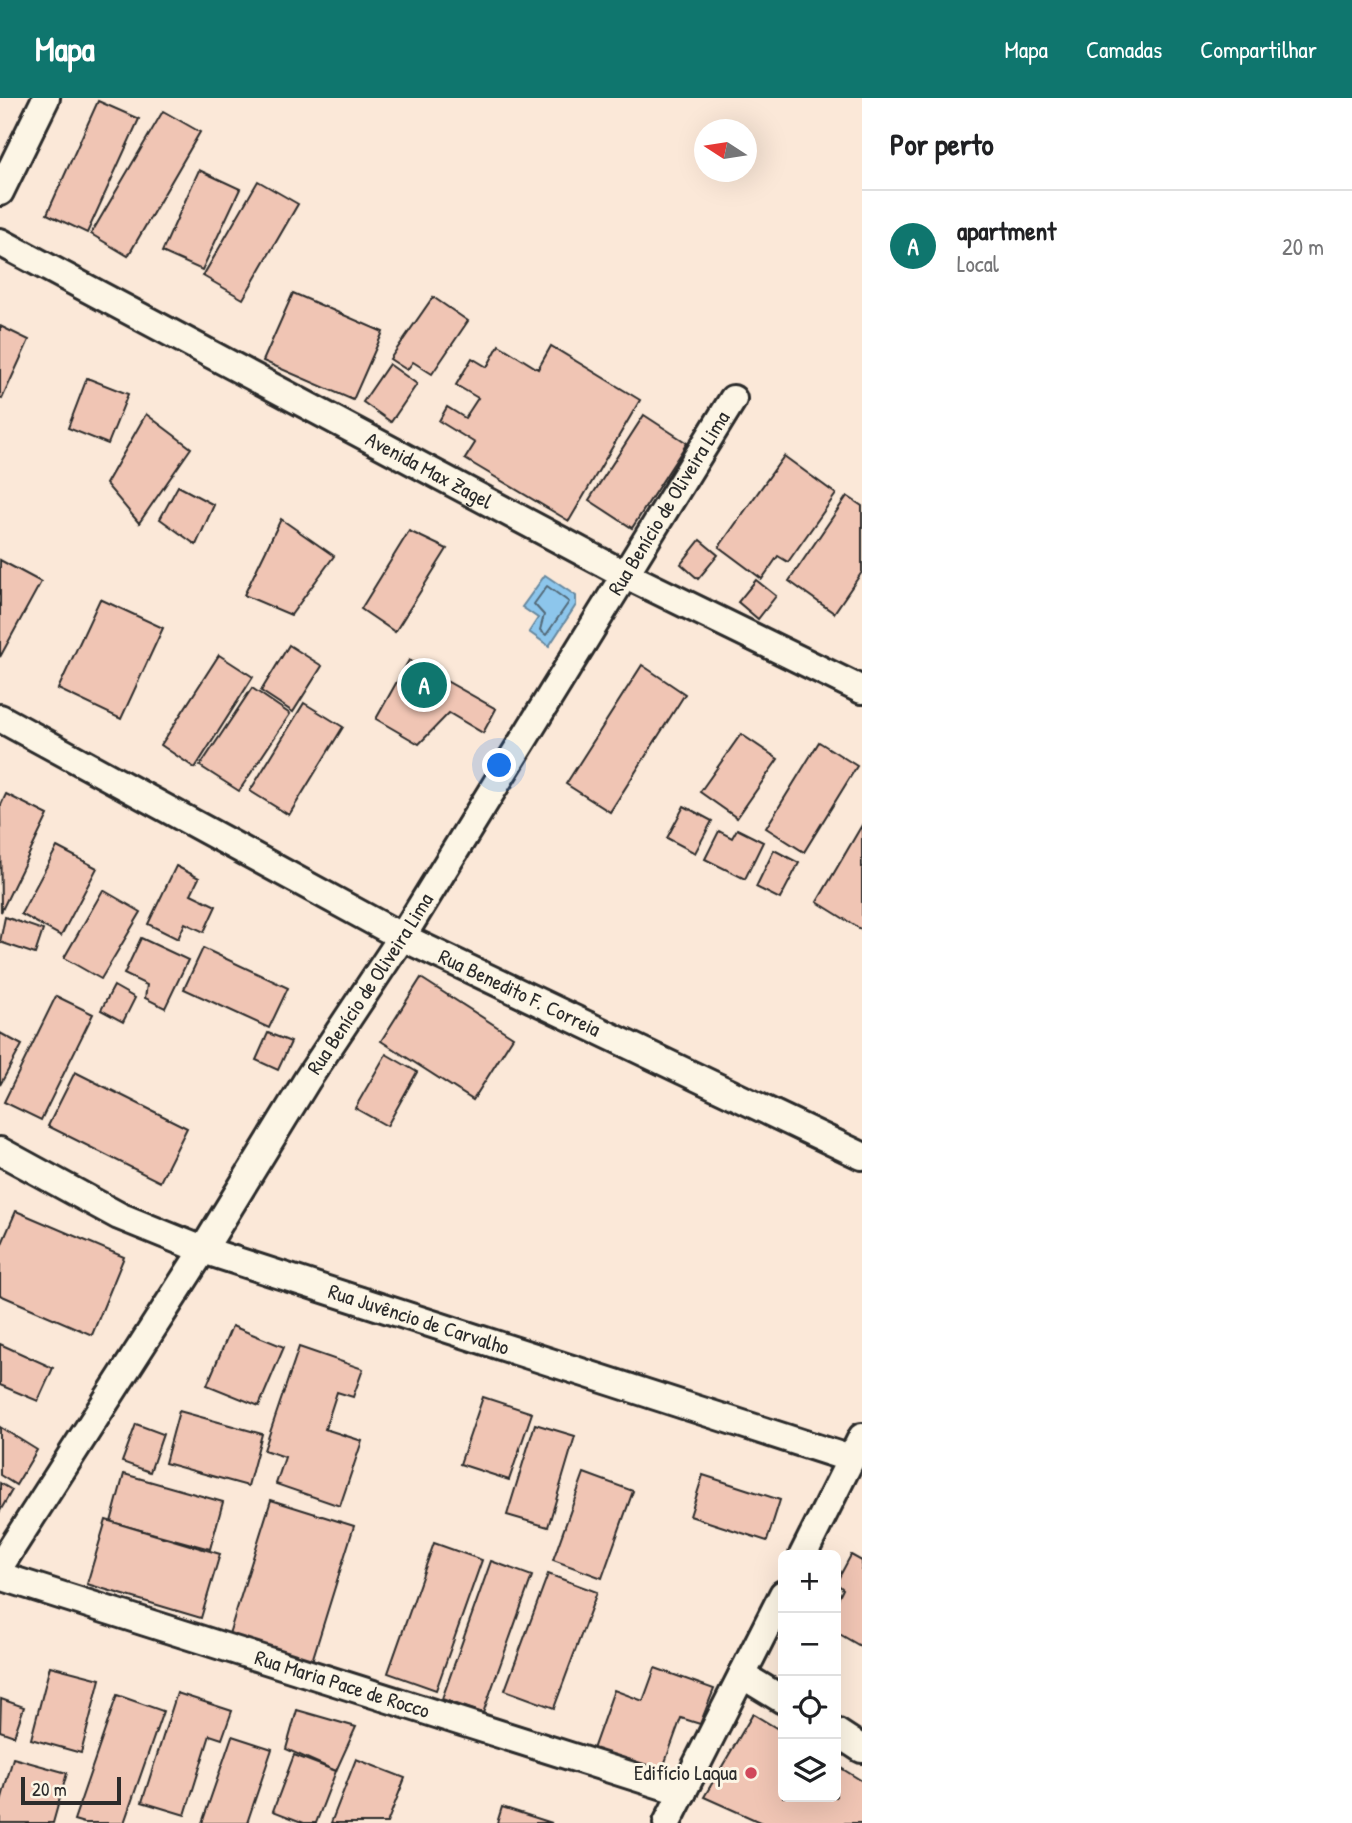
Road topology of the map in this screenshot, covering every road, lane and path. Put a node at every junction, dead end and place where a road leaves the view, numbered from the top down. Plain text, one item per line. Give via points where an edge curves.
1 (46, 98) edge
2 (0, 192) edge
3 (0, 242) edge
4 (733, 398) dead end
5 (624, 574) junction
6 (862, 690) edge
7 (0, 718) edge
8 (402, 937) junction
9 (0, 1151) edge
10 (862, 1156) edge
11 (203, 1250) junction
12 (857, 1448) edge
13 (806, 1550) edge
14 (0, 1566) edge
15 (0, 1576) edge
16 (778, 1604) edge
17 (742, 1675) junction
18 (778, 1697) edge
19 (841, 1735) edge
20 (862, 1749) edge
21 (682, 1792) junction
22 (667, 1823) edge

1 - 2 street
3 - 5 street, Avenida Max Zagel
4 - 5 street, Rua Benício de Oliveira Lima
5 - 6 street, Avenida Max Zagel
5 - 8 street, Rua Benício de Oliveira Lima
7 - 8 street, Rua Benedito F. Correia
8 - 10 street, Rua Benedito F. Correia
8 - 11 street, Rua Benício de Oliveira Lima
9 - 11 street, Rua Juvêncio de Carvalho via 119,1216
11 - 12 street, Rua Juvêncio de Carvalho
11 - 14 street, Rua Benício de Oliveira Lima
12 - 13 street
15 - 21 street, Rua Maria Pace de Rocco
16 - 17 street
17 - 18 street
17 - 21 street
19 - 20 street
21 - 22 street

